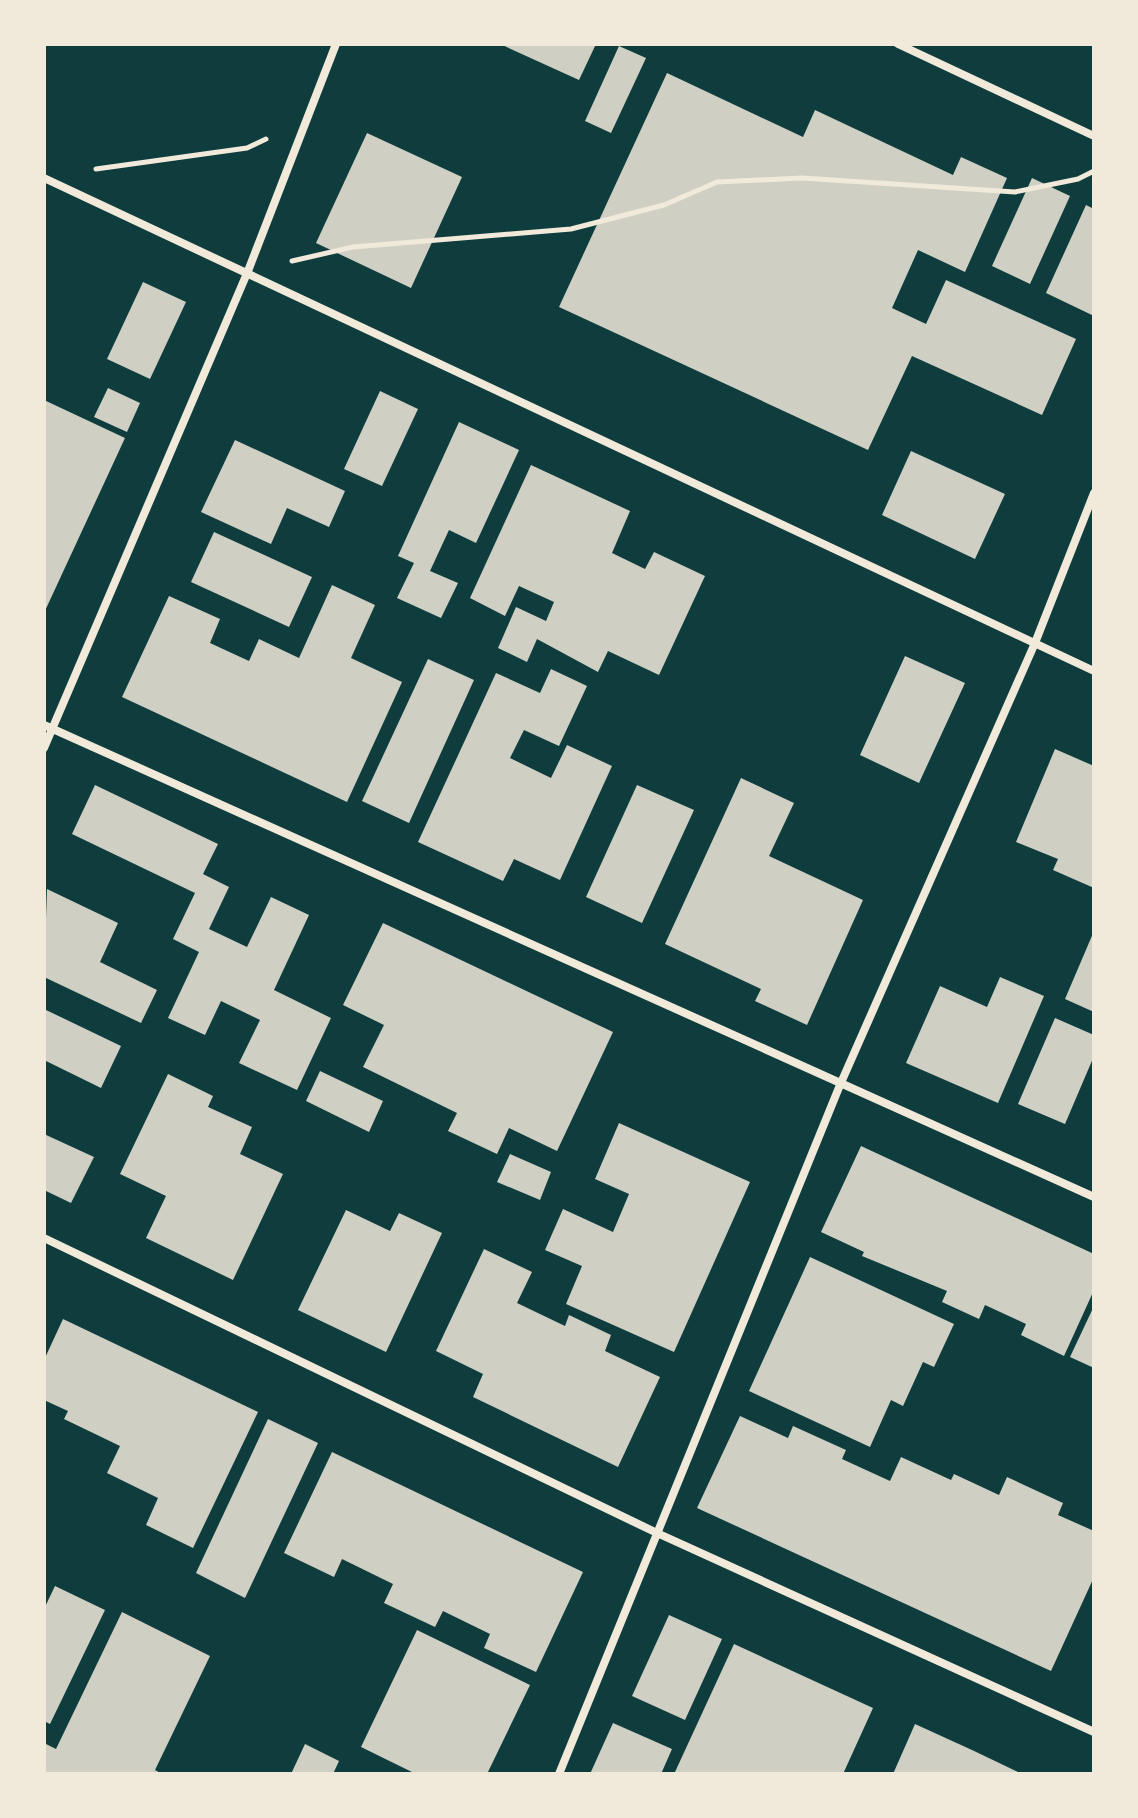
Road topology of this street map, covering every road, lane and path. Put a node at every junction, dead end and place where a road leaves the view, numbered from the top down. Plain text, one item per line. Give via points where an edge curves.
1 (336, 44) edge
2 (898, 44) edge
3 (307, 120) junction
4 (1094, 136) edge
5 (1094, 171) edge
6 (46, 179) edge
7 (248, 271) junction
8 (1094, 493) edge
9 (1035, 643) junction
10 (1094, 671) edge
11 (48, 727) edge
12 (44, 748) edge
13 (840, 1085) junction
14 (1094, 1197) edge
15 (44, 1238) edge
16 (657, 1533) junction
17 (1094, 1732) edge
18 (559, 1774) edge

1 - 3 street
2 - 4 street
3 - 6 path via 247,148 160,157
3 - 7 street
5 - 7 path via 1015,192 802,178 717,182 664,205 571,229 353,247
6 - 7 street
7 - 9 street
7 - 11 street
8 - 9 street
9 - 10 street
9 - 13 street
11 - 12 street
11 - 13 street
13 - 14 street
13 - 16 street
15 - 16 street
16 - 17 street
16 - 18 street

